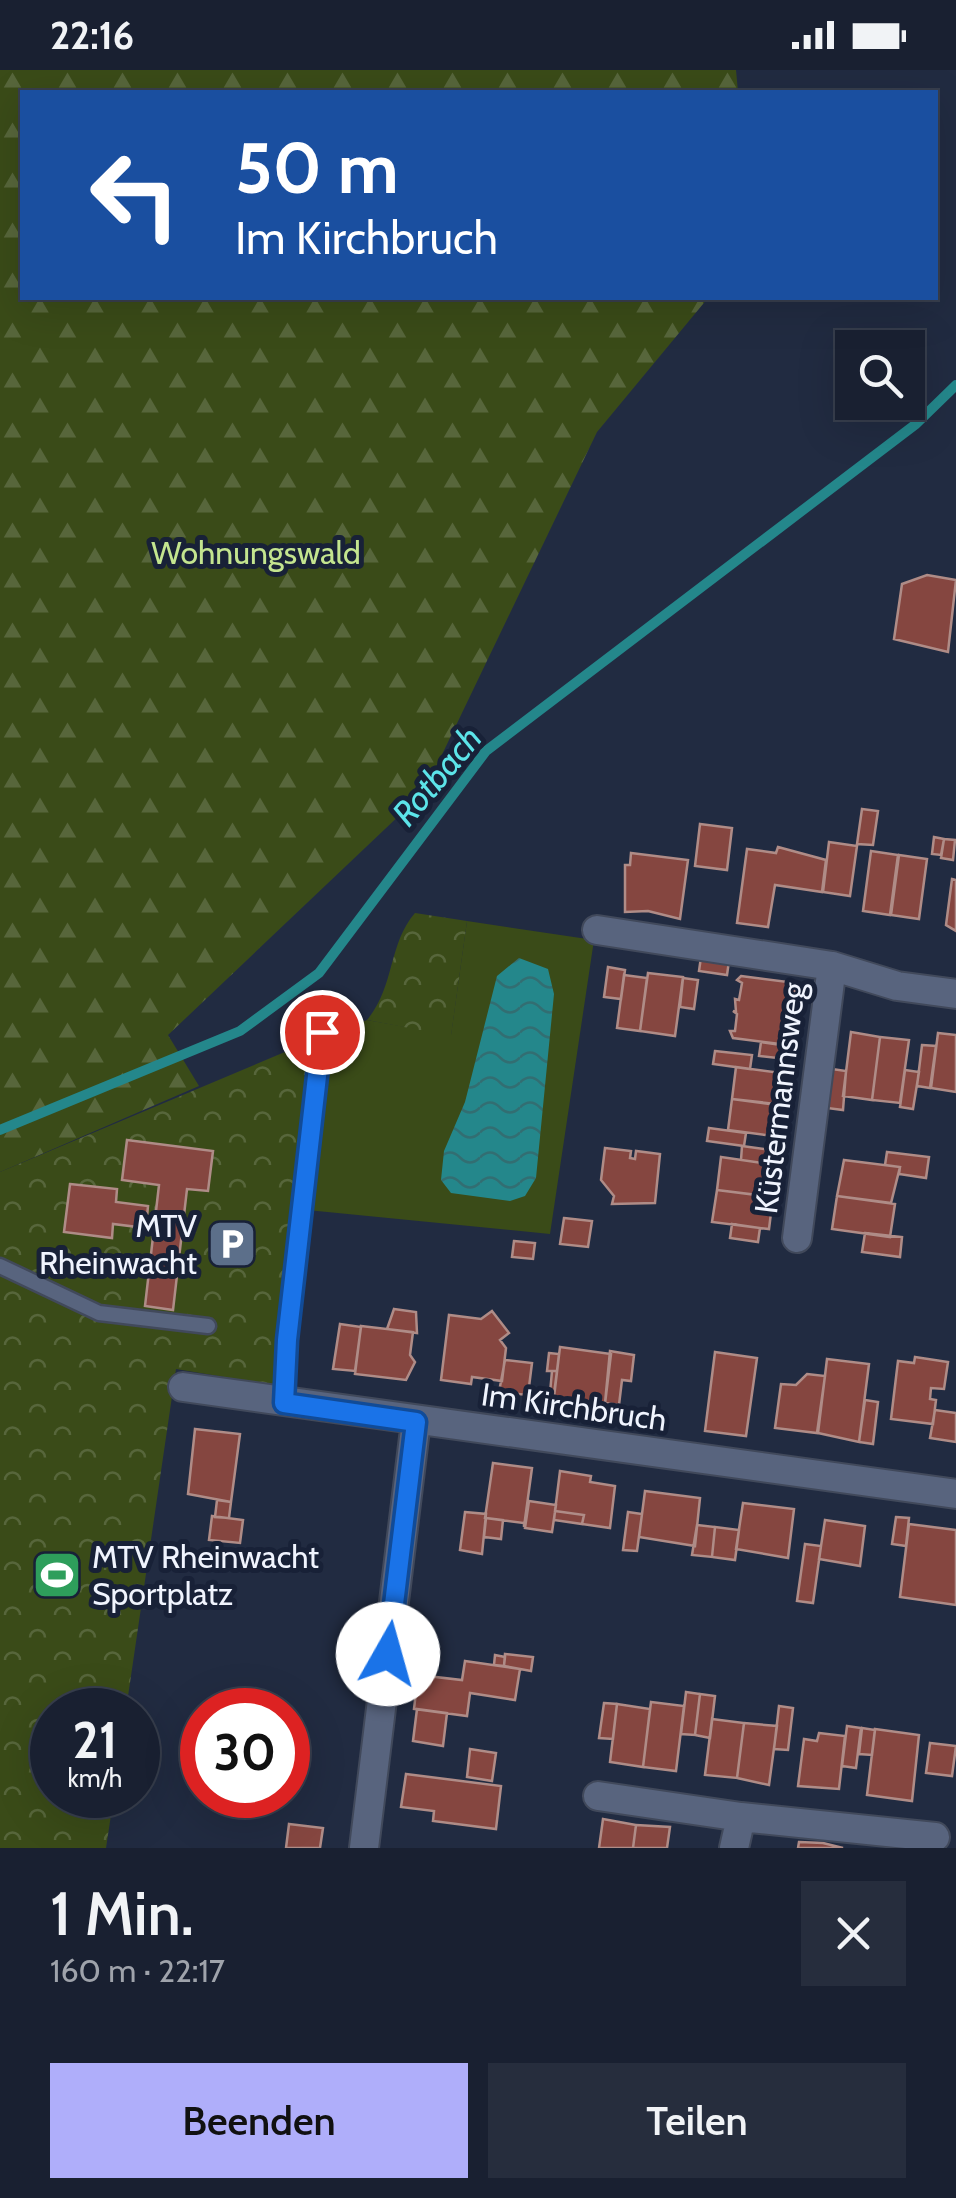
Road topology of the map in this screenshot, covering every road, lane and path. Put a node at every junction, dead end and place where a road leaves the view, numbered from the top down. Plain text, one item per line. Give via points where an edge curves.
1 (597, 930) dead end
2 (832, 966) junction
3 (956, 994) edge
4 (322, 1032) dead end
5 (797, 1238) dead end
6 (0, 1266) edge
7 (208, 1326) dead end
8 (183, 1388) dead end
9 (284, 1403) junction
10 (416, 1422) junction
11 (956, 1494) edge
12 (598, 1796) dead end
13 (742, 1817) junction
14 (935, 1836) dead end
15 (364, 1848) edge
16 (734, 1848) edge

1 - 2 street, Küstermannsweg
2 - 3 street, Küstermannsweg via 897,986
2 - 5 street, Küstermannsweg
4 - 9 lane
6 - 7 lane via 99,1313
8 - 9 street, Im Kirchbruch
9 - 10 street, Im Kirchbruch
10 - 11 street, Im Kirchbruch
10 - 15 street
12 - 13 street
13 - 14 street
13 - 16 street

